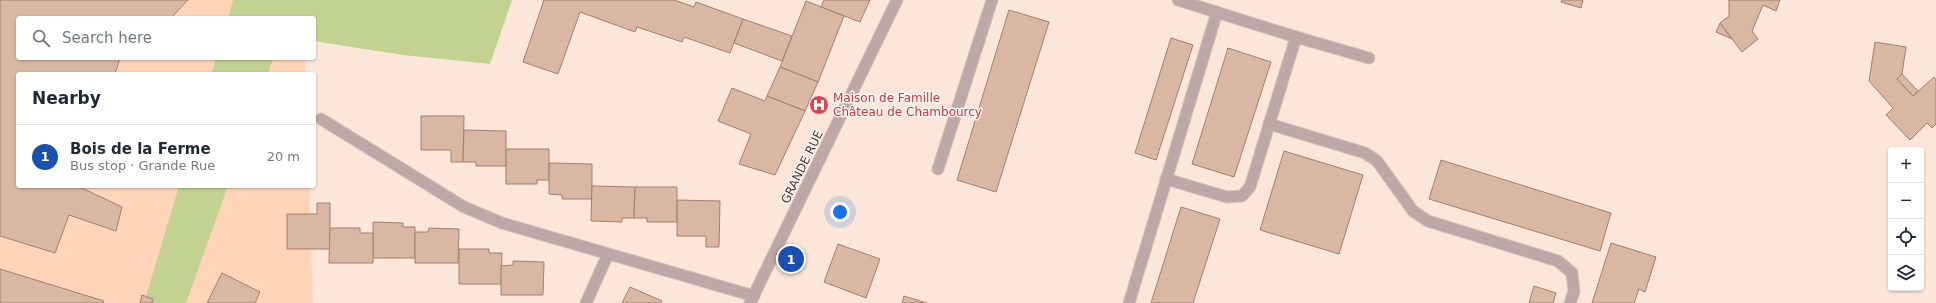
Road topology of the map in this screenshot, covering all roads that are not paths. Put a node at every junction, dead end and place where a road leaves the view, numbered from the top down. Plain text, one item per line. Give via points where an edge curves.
1 (897, 0) edge
2 (992, 0) edge
3 (1178, 0) edge
4 (1217, 12) junction
5 (1296, 37) junction
6 (1369, 58) dead end
7 (321, 119) dead end
8 (1269, 124) junction
9 (938, 169) dead end
10 (1166, 179) junction
11 (608, 254) junction
12 (752, 299) edge
13 (586, 303) edge
14 (1129, 303) edge
15 (1570, 303) edge

1 - 12 street, GRANDE RUE
2 - 9 street
3 - 4 street
4 - 5 street
4 - 10 street
5 - 6 street
5 - 8 street
7 - 11 street via 464,207 502,223
8 - 10 street via 1250,187 1242,196 1227,197
8 - 15 street via 1365,153 1377,161 1413,211 1428,221 1558,261 1572,273 1574,291
10 - 14 street
11 - 12 street
11 - 13 street

